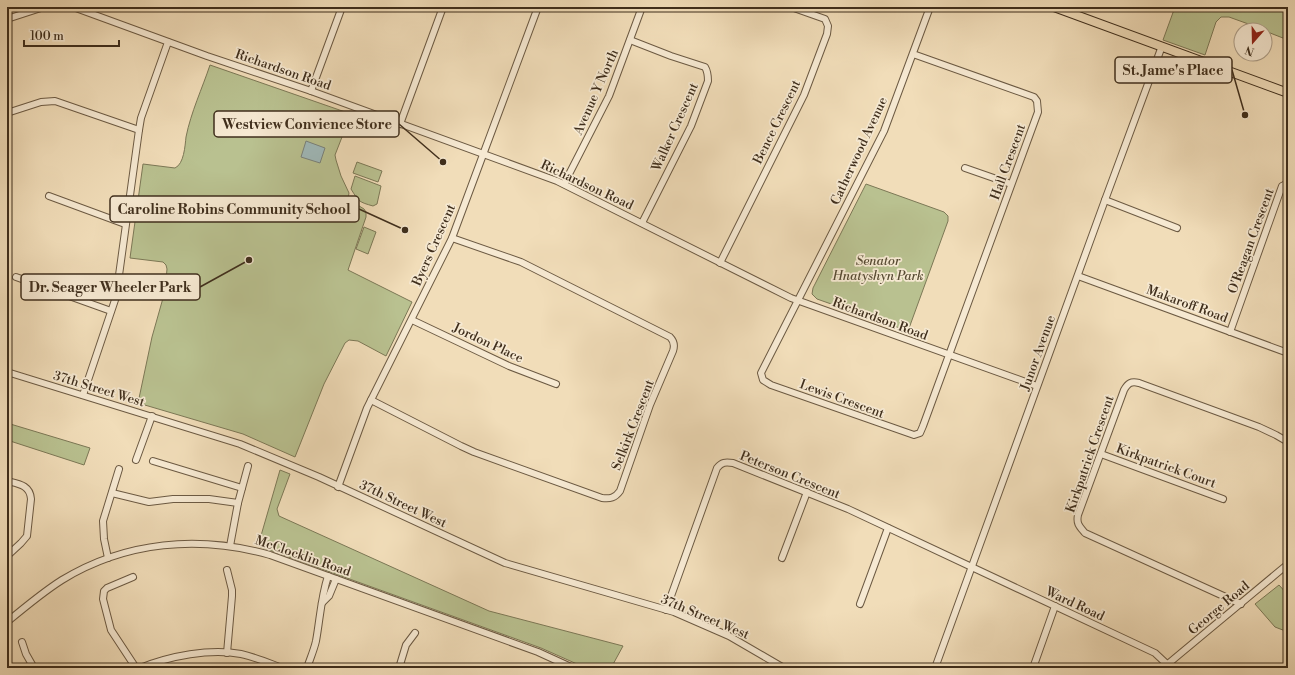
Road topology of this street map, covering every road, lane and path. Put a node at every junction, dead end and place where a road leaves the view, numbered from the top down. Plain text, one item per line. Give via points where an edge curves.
1 (19, 7) edge
2 (44, 7) edge
3 (73, 7) edge
4 (342, 7) edge
5 (443, 7) edge
6 (538, 7) edge
7 (642, 7) edge
8 (791, 7) edge
9 (930, 7) edge
10 (1054, 7) edge
11 (22, 14) junction
12 (7, 19) edge
13 (630, 40) junction
14 (168, 42) junction
15 (1162, 46) junction
16 (913, 54) junction
17 (311, 91) junction
18 (1288, 92) edge
19 (7, 113) edge
20 (400, 124) junction
21 (139, 130) junction
22 (484, 154) junction
23 (965, 168) dead end
24 (1288, 183) edge
25 (564, 184) junction
26 (1011, 184) junction
27 (49, 196) dead end
28 (1105, 200) junction
29 (642, 223) junction
30 (125, 224) junction
31 (1177, 228) dead end
32 (452, 238) junction
33 (720, 263) junction
34 (1078, 276) junction
35 (16, 277) dead end
36 (798, 300) junction
37 (111, 311) junction
38 (412, 320) junction
39 (1230, 332) junction
40 (1288, 353) edge
41 (949, 355) junction
42 (7, 372) edge
43 (556, 384) dead end
44 (1037, 386) junction
45 (83, 395) junction
46 (371, 400) junction
47 (152, 416) junction
48 (1288, 442) edge
49 (1101, 454) junction
50 (136, 460) dead end
51 (153, 461) dead end
52 (248, 466) dead end
53 (119, 469) dead end
54 (7, 481) edge
55 (338, 487) junction
56 (242, 488) junction
57 (807, 492) junction
58 (112, 493) junction
59 (1223, 499) dead end
60 (238, 503) junction
61 (888, 528) junction
62 (230, 546) junction
63 (7, 556) edge
64 (108, 558) junction
65 (782, 558) dead end
66 (1288, 564) edge
67 (971, 567) junction
68 (227, 570) dead end
69 (328, 576) junction
70 (133, 577) dead end
71 (336, 579) junction
72 (322, 603) junction
73 (860, 604) dead end
74 (1241, 604) junction
75 (1056, 606) junction
76 (666, 610) junction
77 (7, 622) edge
78 (415, 633) dead end
79 (22, 642) dead end
80 (227, 653) junction
81 (1167, 667) edge
82 (34, 668) edge
83 (136, 668) edge
84 (140, 668) edge
85 (282, 668) edge
86 (307, 668) edge
87 (399, 668) edge
88 (573, 668) edge
89 (784, 668) edge
90 (935, 668) edge
91 (1033, 668) edge

1 - 11 street
2 - 11 street
3 - 14 street, Richardson Road
4 - 17 street
5 - 20 street
6 - 22 street, Byers Crescent
7 - 13 street, Avenue Y North
8 - 33 street, Bence Crescent via 825,19 828,34 804,95
9 - 16 street, Catherwood Avenue
10 - 15 main road
11 - 12 street
13 - 25 street, Avenue Y North via 609,96
13 - 29 street, Walker Crescent via 705,67 708,74 708,82 691,126
14 - 17 street, Richardson Road
14 - 21 street
15 - 18 main road
15 - 28 street, Junor Avenue
16 - 26 street, Hall Crescent via 1034,97 1038,112
16 - 36 street, Catherwood Avenue via 884,131
17 - 20 street, Richardson Road
19 - 21 street via 41,102 55,101
20 - 22 street, Richardson Road
21 - 30 street
22 - 25 street, Richardson Road
22 - 32 street, Byers Crescent
23 - 26 street
24 - 39 street, O'Reagan Crescent via 1282,186
25 - 29 street, Richardson Road
26 - 41 street, Hall Crescent
27 - 30 street
28 - 31 street
28 - 34 street, Junor Avenue
29 - 33 street, Richardson Road
30 - 37 street via 116,297
32 - 38 street, Byers Crescent
32 - 46 street, Selkirk Crescent via 529,266 673,340 674,351 650,405 620,491 613,498 602,498 474,452
33 - 36 street, Richardson Road
34 - 39 street, Makaroff Road
34 - 44 street, Junor Avenue
35 - 37 street
36 - 41 street, Richardson Road
36 - 41 street, Lewis Crescent via 762,368 763,380 771,385 914,435 920,433
37 - 45 street
38 - 43 street, Jordon Place via 509,366
38 - 46 street, Byers Crescent
39 - 40 street, Makaroff Road
41 - 44 street, Richardson Road
42 - 45 street, 37th Street West
44 - 67 street, Junor Avenue
45 - 47 street, 37th Street West
46 - 55 street, Byers Crescent
47 - 50 street
47 - 55 street, 37th Street West via 240,444
48 - 49 street, Kirkpatrick Crescent via 1259,427 1133,381 1124,390
49 - 59 street, Kirkpatrick Court
49 - 74 street, Kirkpatrick Crescent via 1077,520 1085,533
51 - 56 street
52 - 56 street
53 - 58 street
54 - 63 street via 28,489 31,499 27,536
55 - 76 street, 37th Street West via 505,563
56 - 60 street
57 - 61 street, Peterson Crescent
57 - 65 street
57 - 76 street, Peterson Crescent via 733,463 721,464 717,468
58 - 60 street via 149,502 209,499
58 - 64 street via 103,522
60 - 62 street
61 - 67 street, Peterson Crescent
61 - 73 street
62 - 64 street, McClocklin Road via 201,543 171,544
62 - 69 street, McClocklin Road via 270,555
64 - 77 street, McClocklin Road via 61,580
66 - 74 street, George Road
67 - 75 street, Ward Road
67 - 90 street, Junor Avenue
68 - 80 street via 232,596
69 - 71 street, McClocklin Road
69 - 72 street via 322,593
70 - 83 street via 107,588 103,599 111,630
71 - 72 street via 329,596
71 - 88 street, McClocklin Road via 538,652
72 - 86 street via 316,641
74 - 81 street, George Road
75 - 81 street, Ward Road via 1155,653
75 - 91 street
76 - 89 street, 37th Street West via 729,636
78 - 87 street via 406,645
79 - 82 street
80 - 84 street via 170,658
80 - 85 street via 252,657

